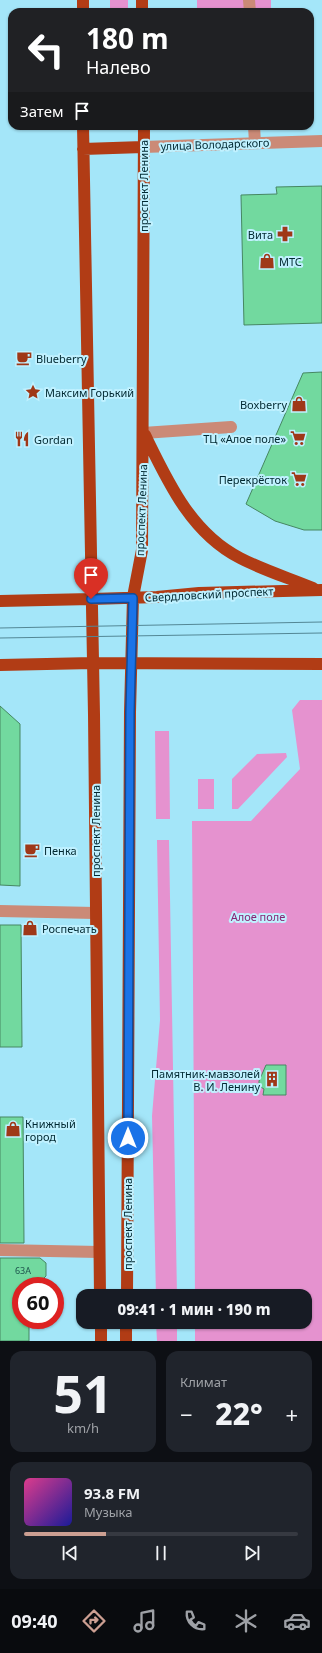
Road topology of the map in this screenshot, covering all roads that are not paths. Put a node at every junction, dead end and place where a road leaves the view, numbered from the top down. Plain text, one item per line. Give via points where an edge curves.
1 (83, 130) edge
2 (144, 130) edge
3 (254, 130) edge
4 (322, 141) edge
5 (255, 143) junction
6 (143, 147) junction
7 (83, 149) junction
8 (231, 427) dead end
9 (144, 433) junction
10 (320, 590) edge
11 (133, 598) junction
12 (91, 599) junction
13 (0, 601) edge
14 (93, 663) junction
15 (132, 664) junction
16 (322, 664) edge
17 (0, 665) edge
18 (0, 911) edge
19 (95, 913) junction
20 (0, 1250) edge
21 (99, 1252) junction
22 (100, 1289) edge
23 (126, 1289) edge
24 (101, 1329) edge
25 (126, 1329) edge
26 (101, 1341) edge
27 (126, 1341) edge

1 - 7 main road, проспект Ленина
2 - 6 main road, проспект Ленина
3 - 5 street
4 - 5 street, улица Володарского
5 - 6 street, улица Володарского
6 - 7 main road, улица Володарского
6 - 9 main road, проспект Ленина
7 - 12 main road, проспект Ленина
8 - 9 street
9 - 10 main road via 170,486 190,516 216,543 240,558
9 - 11 main road, проспект Ленина via 142,550
10 - 11 main road, Свердловский проспект via 199,593
11 - 12 main road, Свердловский проспект
11 - 15 main road, проспект Ленина
12 - 13 main road, Свердловский проспект
12 - 14 main road, проспект Ленина
14 - 15 main road
14 - 17 main road
14 - 19 main road, проспект Ленина
15 - 16 main road
15 - 23 main road, проспект Ленина
18 - 19 street
19 - 21 main road, проспект Ленина
20 - 21 street
21 - 22 main road, проспект Ленина
24 - 26 main road
25 - 27 main road

